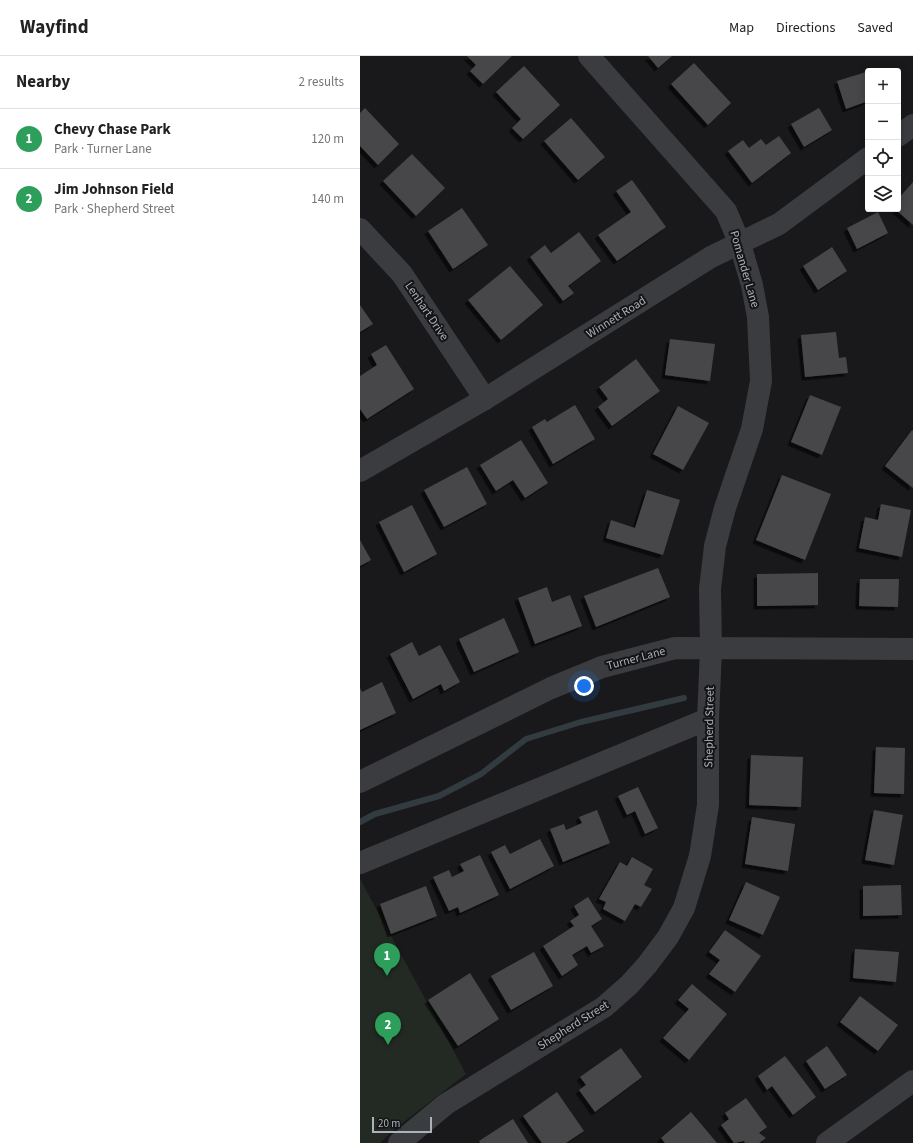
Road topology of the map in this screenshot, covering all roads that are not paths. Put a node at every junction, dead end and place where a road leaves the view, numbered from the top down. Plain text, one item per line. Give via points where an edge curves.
1 (589, 56) edge
2 (913, 125) edge
3 (901, 134) edge
4 (865, 160) edge
5 (360, 229) edge
6 (740, 244) junction
7 (485, 400) junction
8 (360, 471) edge
9 (711, 649) junction
10 (913, 649) edge
11 (708, 719) junction
12 (360, 782) edge
13 (360, 863) edge
14 (913, 1081) edge
15 (399, 1143) edge
16 (826, 1143) edge

1 - 6 street, Pomander Lane via 726,211
2 - 3 street
4 - 6 street, Winnett Road via 779,224
5 - 7 street, Lenhart Drive via 402,274
6 - 7 street, Winnett Road via 711,257
6 - 9 street, Pomander Lane via 758,317 761,381 752,429 715,546 710,589
7 - 8 street, Winnett Road
9 - 10 street, Turner Lane
9 - 11 street, Shepherd Street
9 - 12 street, Turner Lane via 675,648 602,667 551,688
11 - 13 street
11 - 15 street, Shepherd Street via 708,805 700,856 684,908 648,965 629,986 604,1007 446,1104
14 - 16 street

